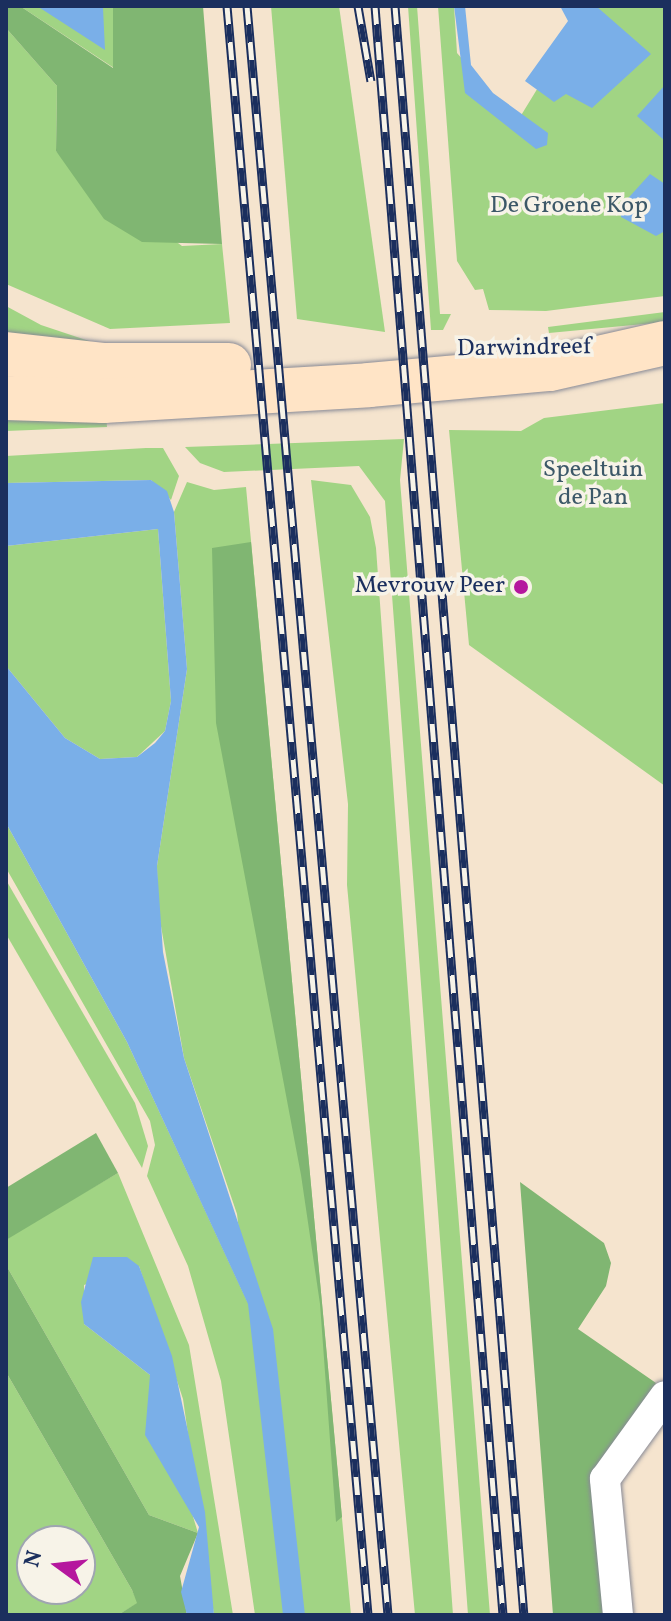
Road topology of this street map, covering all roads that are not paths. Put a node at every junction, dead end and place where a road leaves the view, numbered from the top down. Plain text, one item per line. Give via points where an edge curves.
1 (665, 343) edge
2 (618, 349) junction
3 (6, 354) edge
4 (6, 398) edge
5 (665, 1396) edge
6 (618, 1615) edge

1 - 2 main road
2 - 3 main road, Darwindreef via 551,344 198,367
2 - 4 main road, Darwindreef via 550,369 369,385 103,401
5 - 6 street via 605,1479

